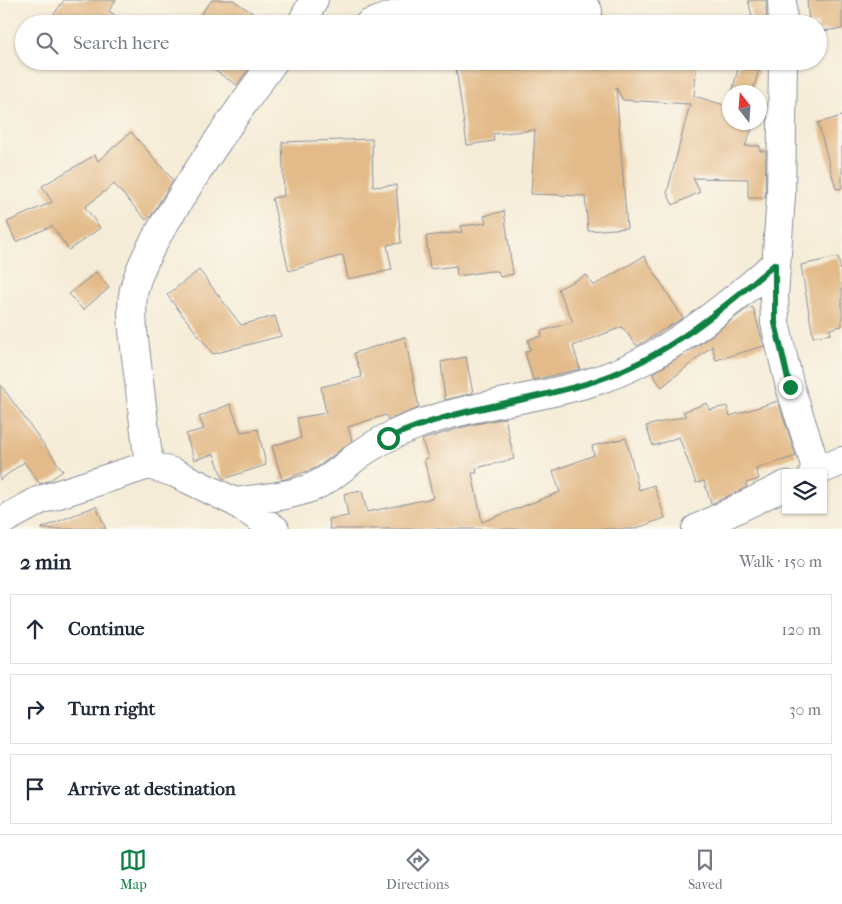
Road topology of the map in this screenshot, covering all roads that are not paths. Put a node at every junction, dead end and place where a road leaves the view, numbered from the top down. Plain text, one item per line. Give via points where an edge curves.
1 (782, 0) edge
2 (588, 11) dead end
3 (398, 15) edge
4 (783, 15) edge
5 (267, 70) edge
6 (783, 70) edge
7 (775, 264) junction
8 (842, 461) edge
9 (149, 464) junction
10 (814, 469) edge
11 (822, 469) edge
12 (782, 487) edge
13 (235, 502) junction
14 (0, 522) edge
15 (275, 529) edge
16 (696, 529) edge

1 - 4 street
2 - 3 street via 535,6 435,7
5 - 9 street via 212,146 160,232 134,289 131,309
6 - 7 street via 781,196
7 - 10 street via 775,323
7 - 13 street via 746,290 679,338 627,368 591,382 458,412 414,426 362,453 310,488
8 - 11 street
9 - 13 street
9 - 14 street via 40,500
12 - 16 street
13 - 15 street

